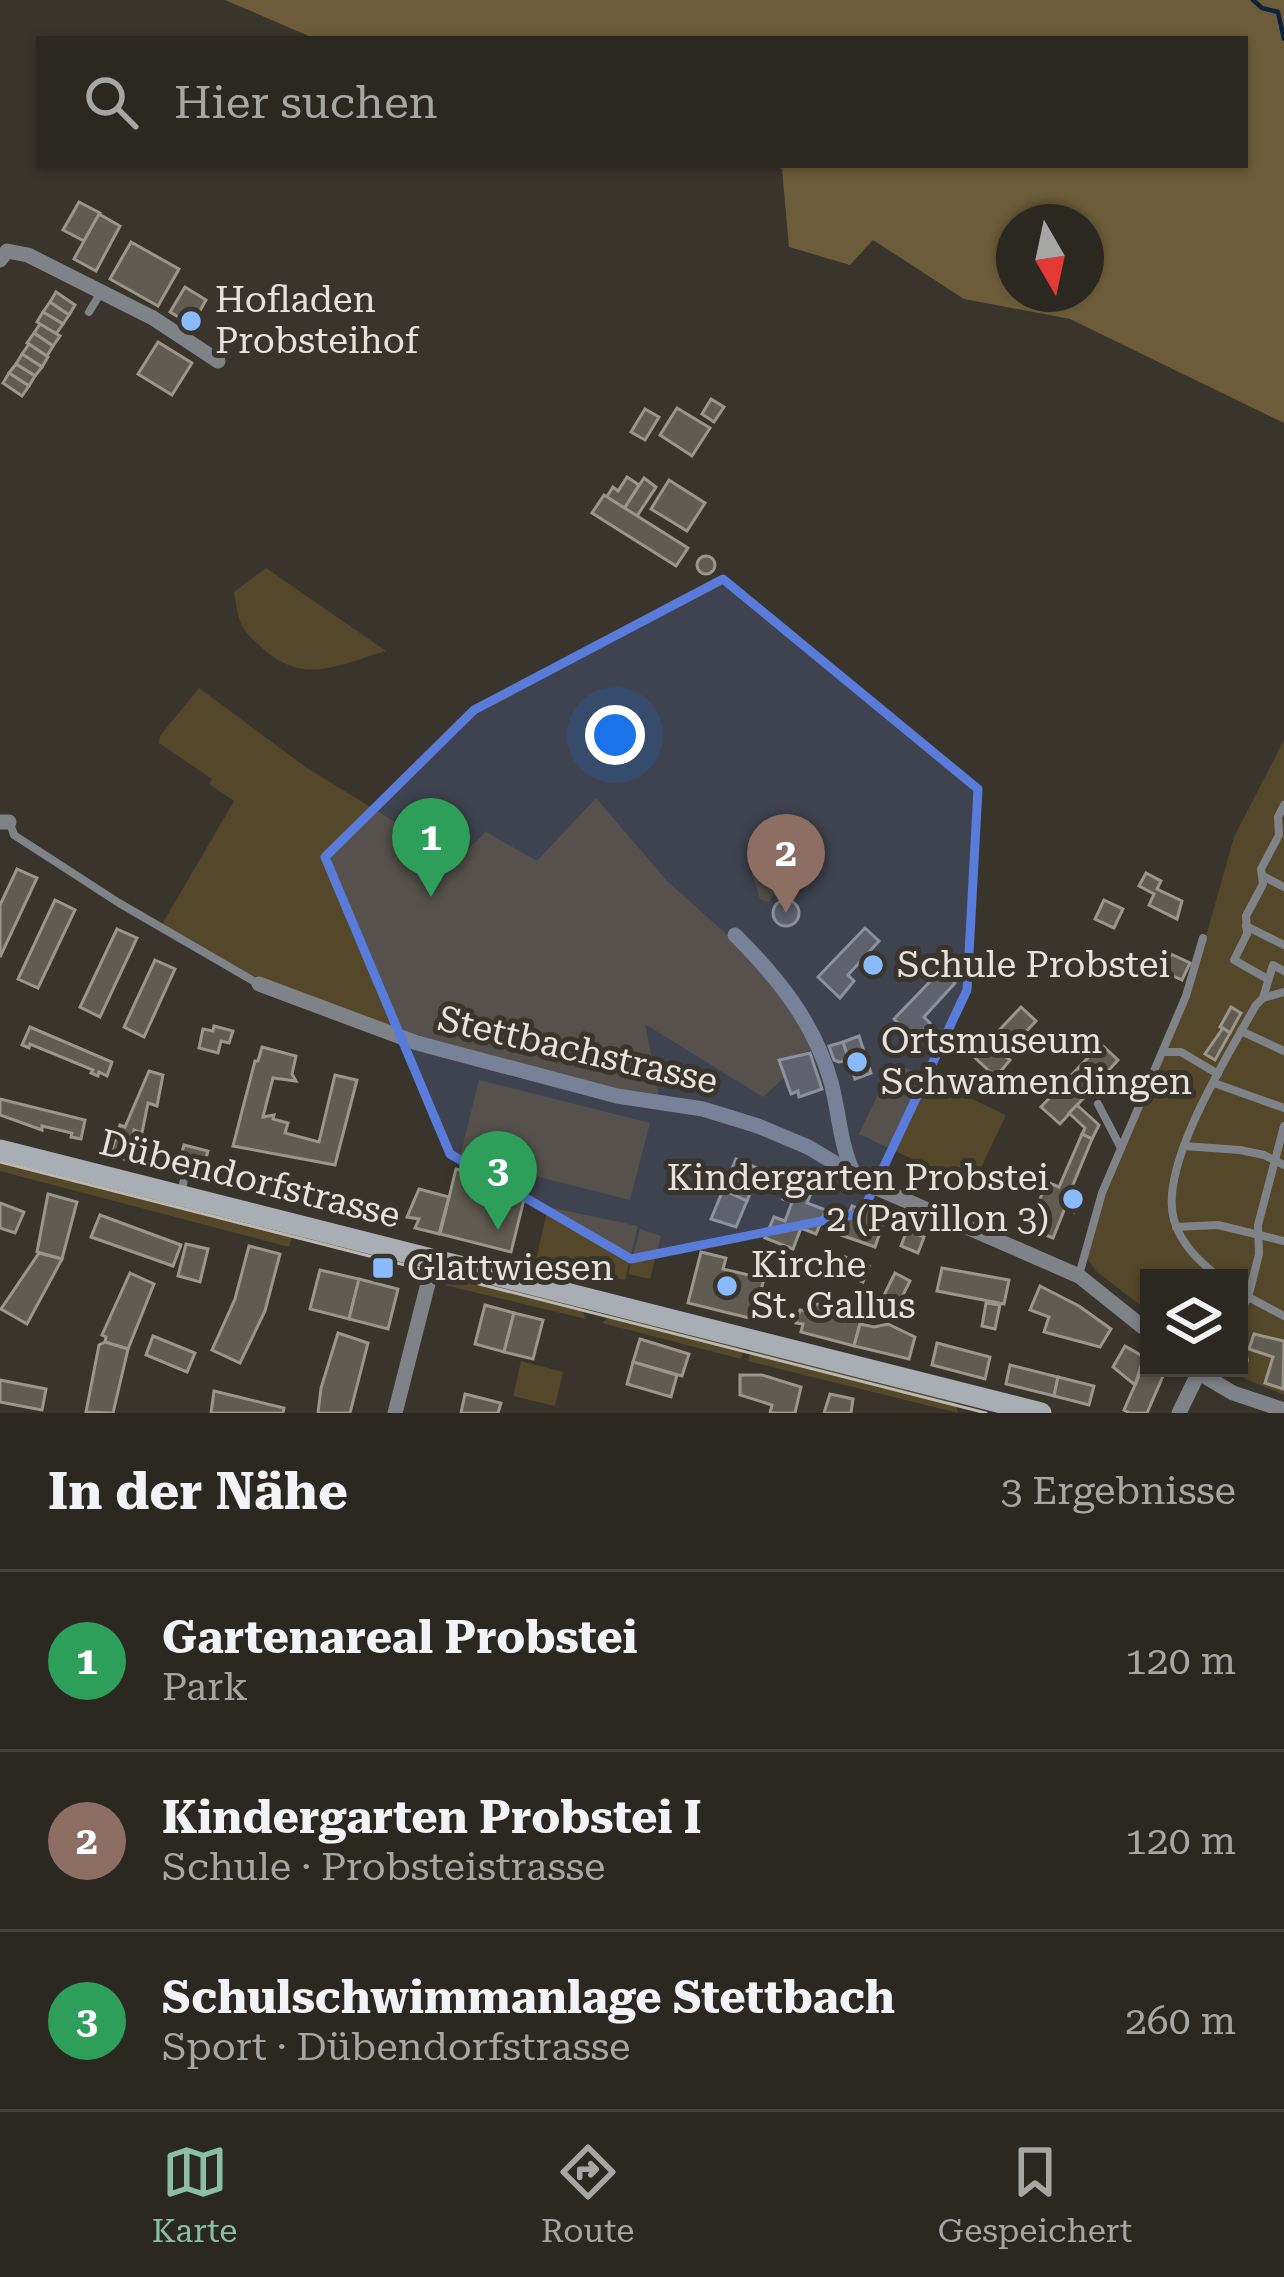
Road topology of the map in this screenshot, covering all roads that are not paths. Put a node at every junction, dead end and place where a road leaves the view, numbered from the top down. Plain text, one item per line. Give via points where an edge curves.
1 (0, 260) edge
2 (101, 292) junction
3 (89, 312) dead end
4 (218, 361) dead end
5 (1284, 805) edge
6 (4, 822) edge
7 (1281, 827) edge
8 (1262, 875) junction
9 (1284, 887) edge
10 (1245, 925) junction
11 (735, 935) dead end
12 (1203, 938) dead end
13 (1284, 945) edge
14 (1284, 971) edge
15 (1266, 978) junction
16 (259, 984) joint
17 (1284, 992) edge
18 (1263, 998) junction
19 (1241, 1031) junction
20 (1284, 1051) edge
21 (1163, 1053) junction
22 (1216, 1078) junction
23 (1098, 1104) dead end
24 (1284, 1108) edge
25 (1284, 1126) edge
26 (1184, 1147) junction
27 (1121, 1149) junction
28 (0, 1150) edge
29 (188, 1160) dead end
30 (1279, 1163) edge
31 (854, 1172) junction
32 (181, 1196) junction
33 (1176, 1227) junction
34 (1258, 1233) junction
35 (1284, 1240) edge
36 (434, 1260) junction
37 (1211, 1269) edge
38 (1079, 1276) junction
39 (1248, 1282) edge
40 (1248, 1297) edge
41 (1284, 1316) edge
42 (1140, 1325) edge
43 (1192, 1377) edge
44 (1205, 1377) edge
45 (1284, 1410) edge
46 (395, 1413) edge
47 (1041, 1413) edge
48 (1179, 1413) edge

1 - 2 street via 7,251 28,255
2 - 3 lane
2 - 4 street
5 - 7 lane
6 - 16 lane, Stettbachstrasse via 119,903
7 - 8 lane
8 - 9 lane
8 - 10 lane
10 - 13 lane
10 - 15 lane via 1234,960
11 - 31 street via 773,973 814,1038
12 - 21 lane
14 - 15 lane via 1273,965
15 - 18 lane
16 - 31 street, Stettbachstrasse via 416,1043 617,1096 724,1114
17 - 18 lane
18 - 19 lane
19 - 20 lane
19 - 22 lane
21 - 22 lane via 1181,1052
21 - 27 lane
22 - 24 lane
22 - 26 lane
23 - 27 lane
25 - 30 lane
26 - 30 lane via 1240,1150
26 - 33 lane via 1171,1189
27 - 38 lane
28 - 32 street, Dübendorfstrasse
29 - 32 lane
30 - 34 lane
31 - 38 street, Stettbachstrasse
32 - 36 street, Dübendorfstrasse
33 - 34 lane
33 - 37 lane
34 - 35 lane
34 - 39 lane
36 - 46 street
36 - 47 street, Dübendorfstrasse
38 - 42 street, Stettbachstrasse
40 - 41 lane
43 - 48 street
44 - 45 street

